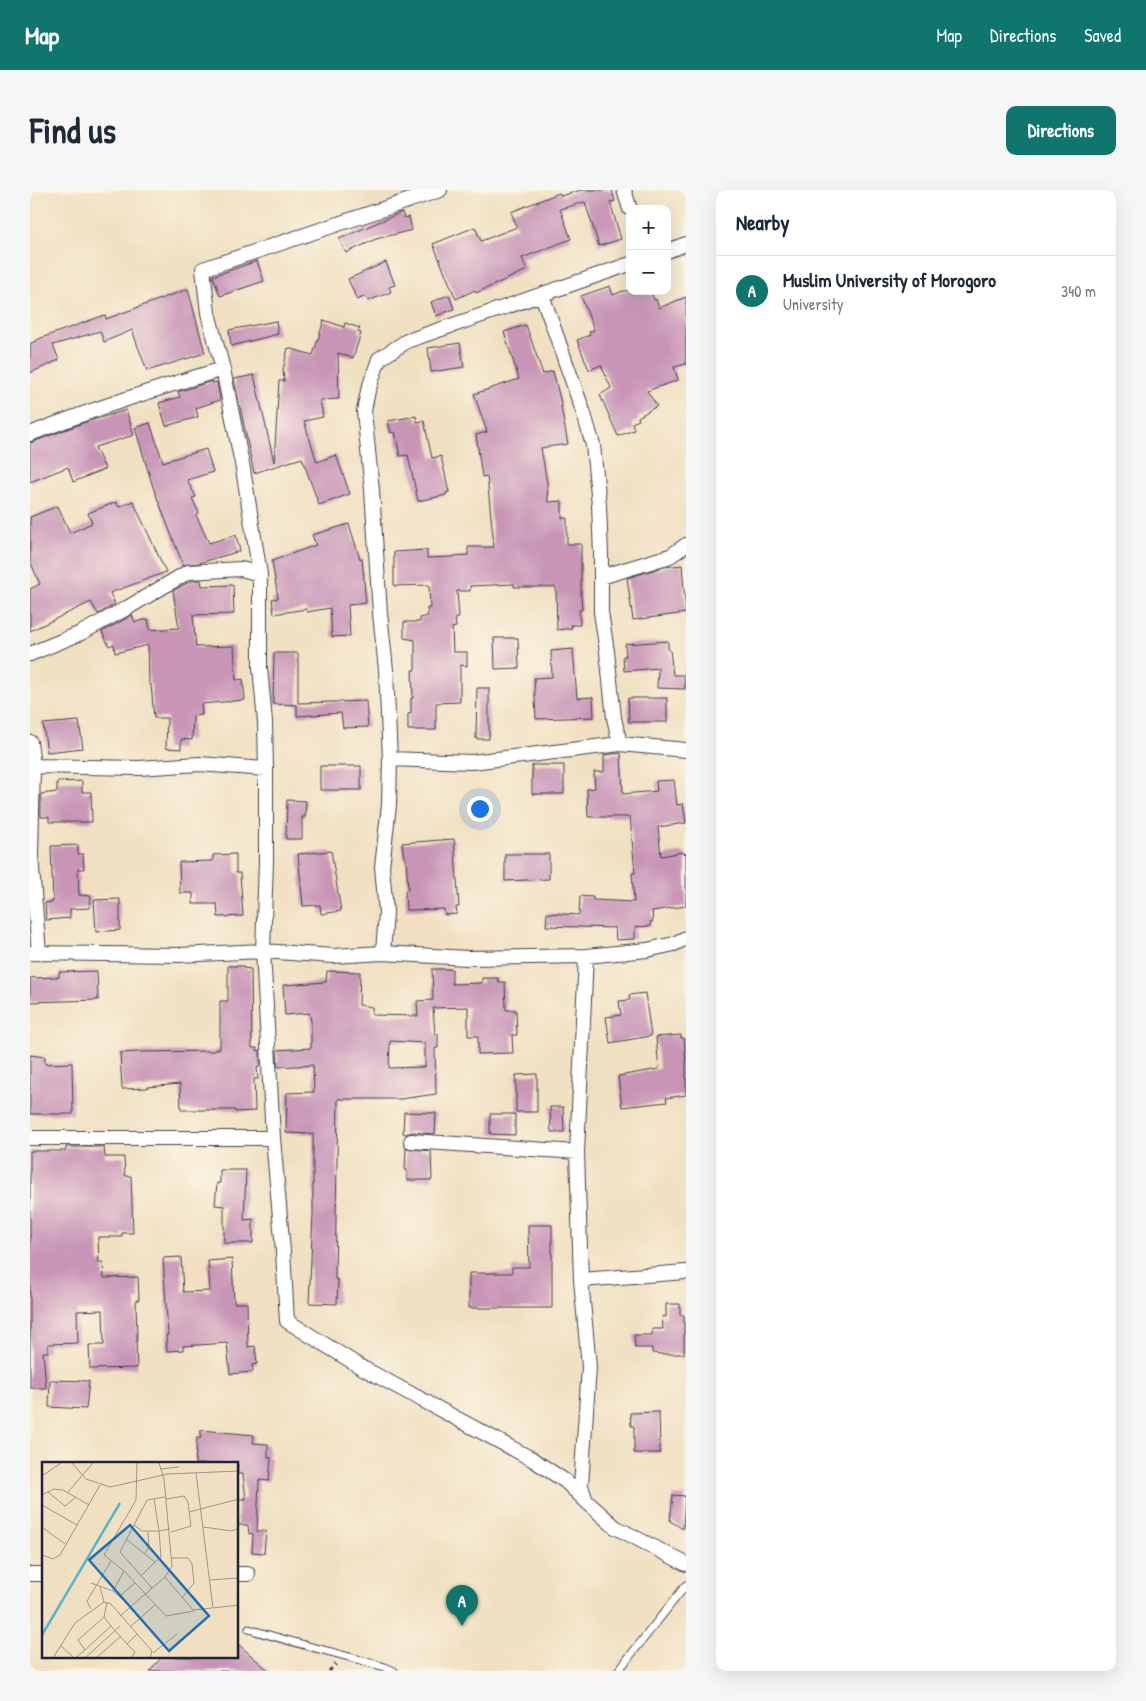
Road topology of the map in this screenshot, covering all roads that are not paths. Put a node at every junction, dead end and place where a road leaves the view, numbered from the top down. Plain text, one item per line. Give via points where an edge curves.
1 (440, 190) edge
2 (624, 190) edge
3 (629, 205) edge
4 (686, 244) edge
5 (670, 250) edge
6 (626, 265) edge
7 (542, 295) junction
8 (223, 369) junction
9 (30, 434) edge
10 (686, 545) edge
11 (260, 574) junction
12 (601, 577) junction
13 (30, 654) edge
14 (30, 742) edge
15 (620, 744) junction
16 (686, 750) edge
17 (390, 759) junction
18 (33, 766) junction
19 (266, 769) junction
20 (686, 938) edge
21 (263, 951) junction
22 (35, 953) edge
23 (383, 953) junction
24 (586, 956) junction
25 (30, 1138) edge
26 (273, 1138) junction
27 (411, 1141) dead end
28 (576, 1152) junction
29 (686, 1272) edge
30 (581, 1280) junction
31 (586, 1501) junction
32 (686, 1564) edge
33 (686, 1585) edge
34 (249, 1629) dead end
35 (394, 1671) edge
36 (618, 1671) edge

1 - 8 street via 203,269 208,313
2 - 3 street
4 - 5 street
6 - 7 street
7 - 12 street via 593,445
7 - 17 street via 408,341 379,359 368,391 364,412 386,670
8 - 9 street via 123,400
8 - 11 street
10 - 12 street via 670,556
11 - 13 street via 241,569 188,572 81,633
11 - 19 street via 260,667
12 - 15 street via 601,612
14 - 18 street
15 - 16 street
15 - 17 street via 472,762
17 - 23 street via 382,867 386,912
18 - 19 street via 139,768 199,764
18 - 22 street via 31,856
19 - 21 street
20 - 24 street via 647,950
21 - 22 street via 179,955
21 - 23 street via 333,956
21 - 26 street
23 - 24 street via 467,958
24 - 28 street
25 - 26 street
26 - 31 street via 287,1321 361,1367 532,1459 565,1481
27 - 28 street
28 - 30 street
29 - 30 street
30 - 31 street via 588,1367 581,1486
31 - 32 street via 615,1528
33 - 36 lane
34 - 35 lane

